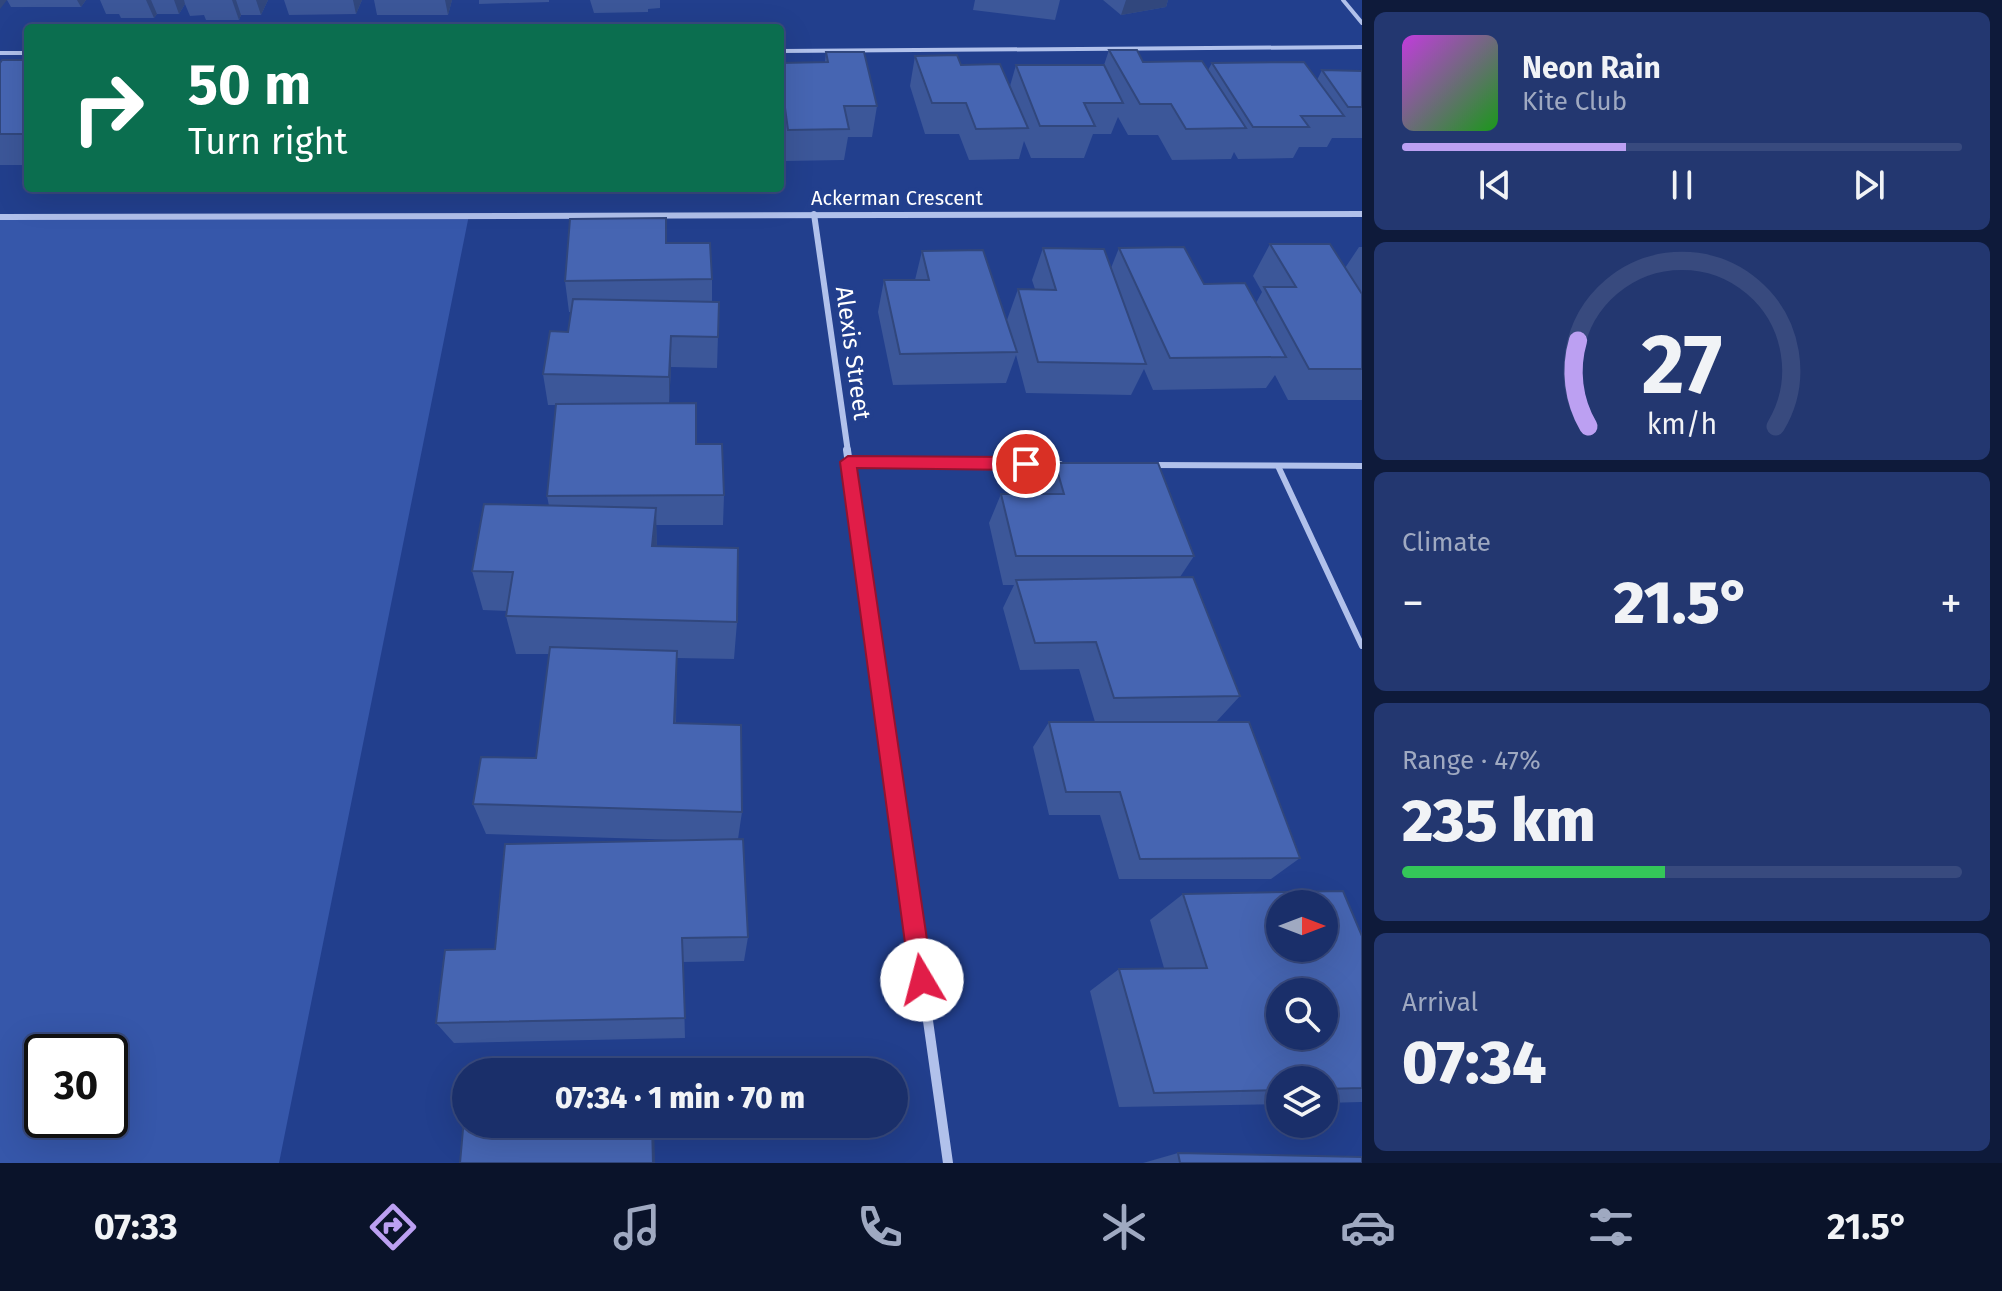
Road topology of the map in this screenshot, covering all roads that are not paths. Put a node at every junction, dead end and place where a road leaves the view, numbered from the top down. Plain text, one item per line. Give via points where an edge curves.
1 (1343, 0) edge
2 (1362, 23) edge
3 (1362, 47) edge
4 (784, 51) edge
5 (0, 53) edge
6 (24, 53) edge
7 (814, 214) junction
8 (1362, 214) edge
9 (0, 217) edge
10 (848, 462) junction
11 (1073, 464) edge
12 (1136, 465) edge
13 (1278, 466) junction
14 (1362, 466) edge
15 (1362, 646) edge
16 (948, 1163) edge

1 - 2 lane
3 - 4 lane
5 - 6 lane
7 - 8 street, Ackerman Crescent
7 - 9 street, Ackerman Crescent
7 - 10 street, Alexis Street
10 - 11 lane
10 - 16 street, Alexis Street
12 - 13 lane
13 - 14 lane
13 - 15 lane

